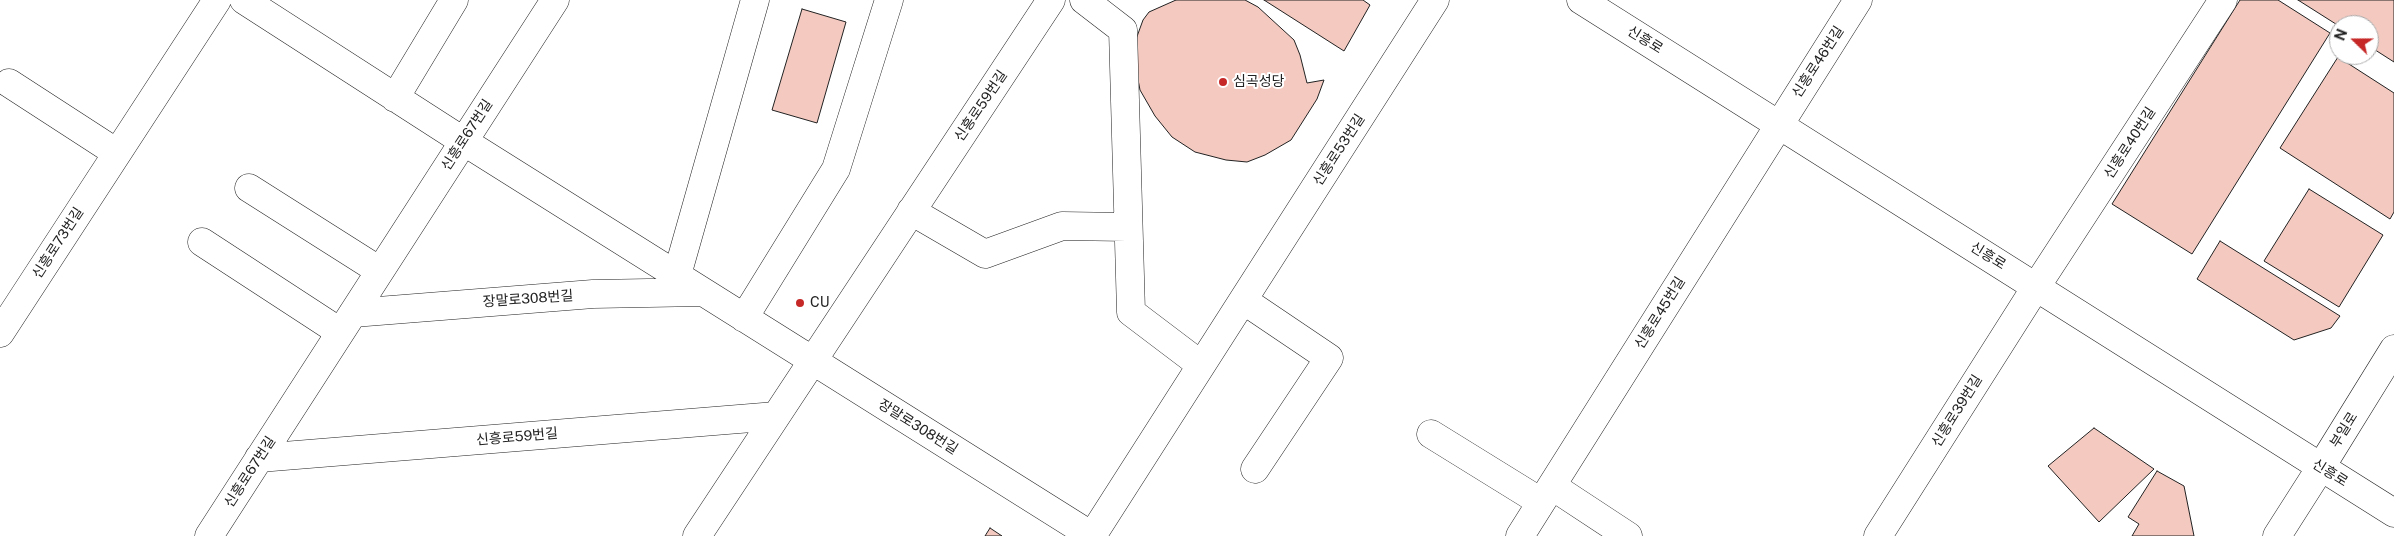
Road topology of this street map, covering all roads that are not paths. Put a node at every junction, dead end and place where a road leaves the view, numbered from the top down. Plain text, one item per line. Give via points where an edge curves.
1 (217, 0) edge
2 (244, 0) edge
3 (454, 0) edge
4 (555, 0) edge
5 (755, 0) edge
6 (890, 0) edge
7 (1051, 0) edge
8 (1084, 0) edge
9 (1436, 0) edge
10 (1581, 0) edge
11 (1858, 0) edge
12 (2223, 0) edge
13 (9, 83) dead end
14 (395, 98) junction
15 (1778, 124) junction
16 (463, 141) junction
17 (117, 153) junction
18 (249, 188) dead end
19 (911, 211) junction
20 (1128, 227) junction
21 (202, 242) dead end
22 (380, 271) junction
23 (676, 275) junction
24 (2036, 287) junction
25 (703, 292) junction
26 (1243, 300) junction
27 (744, 318) junction
28 (346, 322) junction
29 (0, 333) edge
30 (2394, 349) edge
31 (812, 360) junction
32 (1201, 365) junction
33 (776, 416) junction
34 (1432, 434) dead end
35 (259, 458) junction
36 (2321, 467) junction
37 (1255, 469) dead end
38 (1547, 494) junction
39 (2394, 513) edge
40 (209, 536) edge
41 (697, 536) edge
42 (1092, 536) edge
43 (1520, 536) edge
44 (1628, 536) edge
45 (1878, 536) edge
46 (2277, 536) edge

1 - 17 street, 신흥로73번길
2 - 14 street, 장말로308번길
3 - 14 street
4 - 16 street, 신흥로67번길
5 - 23 street
6 - 27 street via 836,168
7 - 19 street, 신흥로59번길
8 - 20 street via 1123,30
9 - 26 street, 신흥로53번길
10 - 15 street, 신흥로
11 - 15 street, 신흥로46번길
12 - 24 street, 신흥로40번길
13 - 17 street
14 - 16 street, 장말로308번길
15 - 24 street, 신흥로
15 - 38 street, 신흥로45번길
16 - 22 street, 신흥로67번길
16 - 23 street, 장말로308번길
17 - 29 street, 신흥로73번길
18 - 22 street
19 - 20 street via 985,254 1062,226
19 - 31 street, 신흥로59번길
20 - 32 street via 1131,312
21 - 28 street
22 - 28 street, 신흥로67번길
23 - 25 street, 장말로308번길
24 - 36 street, 신흥로
24 - 45 street, 신흥로39번길
25 - 27 street, 장말로308번길
25 - 28 street, 장말로308번길 via 594,294
26 - 32 street, 신흥로53번길
26 - 37 street via 1329,358
27 - 31 street, 장말로308번길
28 - 35 street, 신흥로67번길
30 - 36 street, 부일로
31 - 33 street, 신흥로59번길
31 - 42 street, 장말로308번길
32 - 42 street, 신흥로53번길
33 - 35 street, 신흥로59번길
33 - 41 street, 신흥로59번길
34 - 38 street
35 - 40 street, 신흥로67번길
36 - 39 street, 신흥로
36 - 46 street, 부일로
38 - 43 street, 신흥로45번길
38 - 44 street

